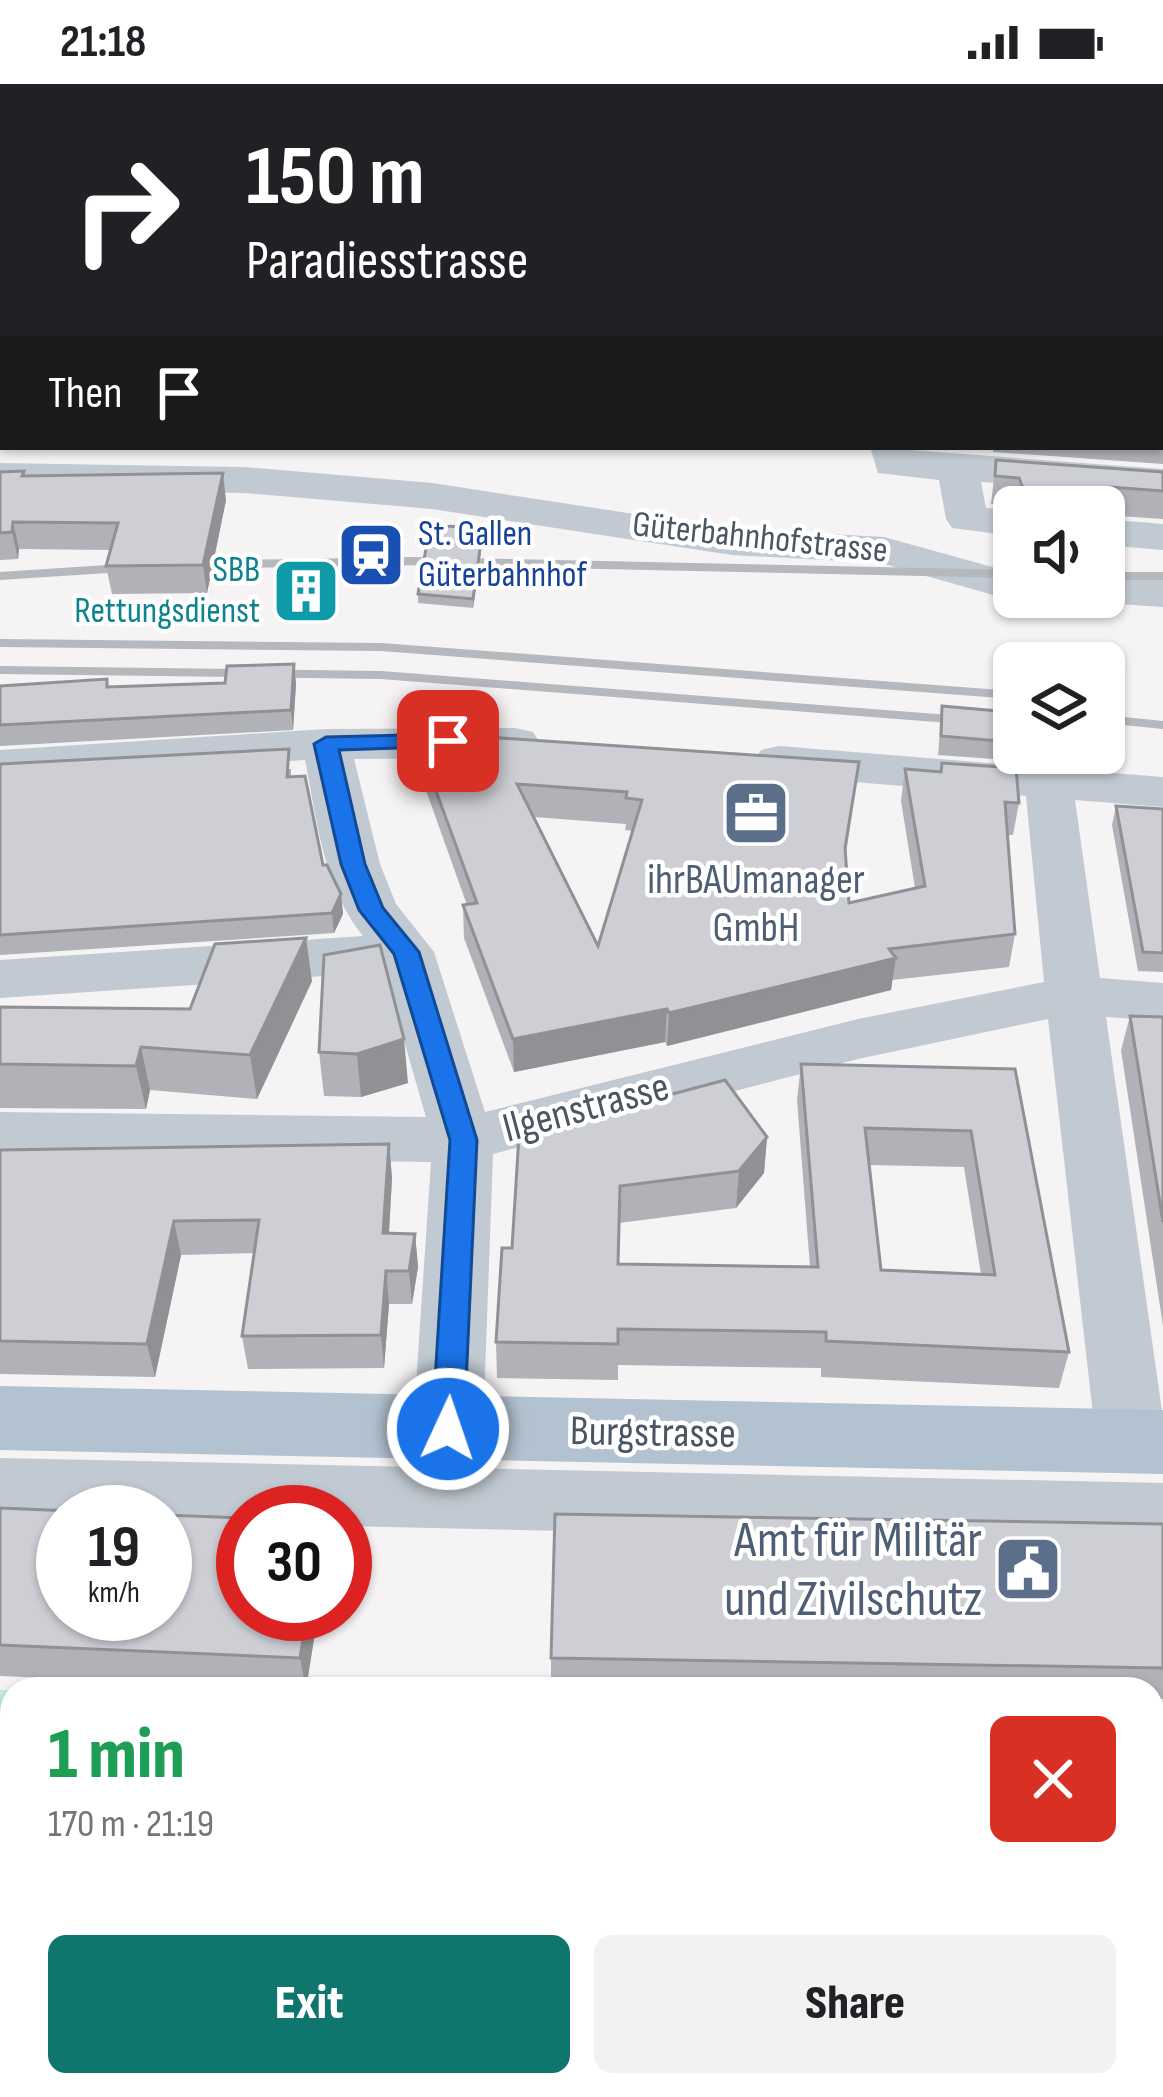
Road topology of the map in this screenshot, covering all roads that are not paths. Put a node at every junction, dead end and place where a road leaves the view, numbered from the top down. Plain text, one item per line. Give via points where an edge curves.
1 (891, 450) edge
2 (958, 468) junction
3 (0, 476) edge
4 (1163, 482) edge
5 (993, 522) edge
6 (1125, 534) edge
7 (1163, 537) edge
8 (993, 581) edge
9 (1125, 592) edge
10 (1163, 593) edge
11 (326, 744) junction
12 (562, 746) edge
13 (723, 757) edge
14 (0, 765) edge
15 (1163, 792) edge
16 (1049, 800) dead end
17 (406, 952) junction
18 (0, 979) edge
19 (1073, 994) junction
20 (1163, 1002) edge
21 (0, 1134) edge
22 (464, 1140) junction
23 (0, 1418) edge
24 (448, 1429) junction
25 (1147, 1442) edge
26 (523, 1465) junction
27 (0, 1488) edge
28 (1163, 1514) edge

1 - 2 street via 893,464
2 - 4 street
2 - 5 street via 967,519
3 - 8 street, Güterbahnhofstrasse via 244,480 432,496 732,542 884,550
6 - 7 street
9 - 10 street
11 - 12 street
11 - 14 street
11 - 17 street via 359,879 371,910
13 - 15 street
16 - 19 street
17 - 18 street
17 - 22 street
19 - 20 street, Ilgenstrasse
19 - 22 street, Ilgenstrasse via 858,1039
19 - 25 street
21 - 22 street, Ilgenstrasse
22 - 24 street
23 - 24 main road, Burgstrasse
24 - 26 main road, Burgstrasse
25 - 26 main road, Burgstrasse
26 - 27 street via 410,1501
26 - 28 street

